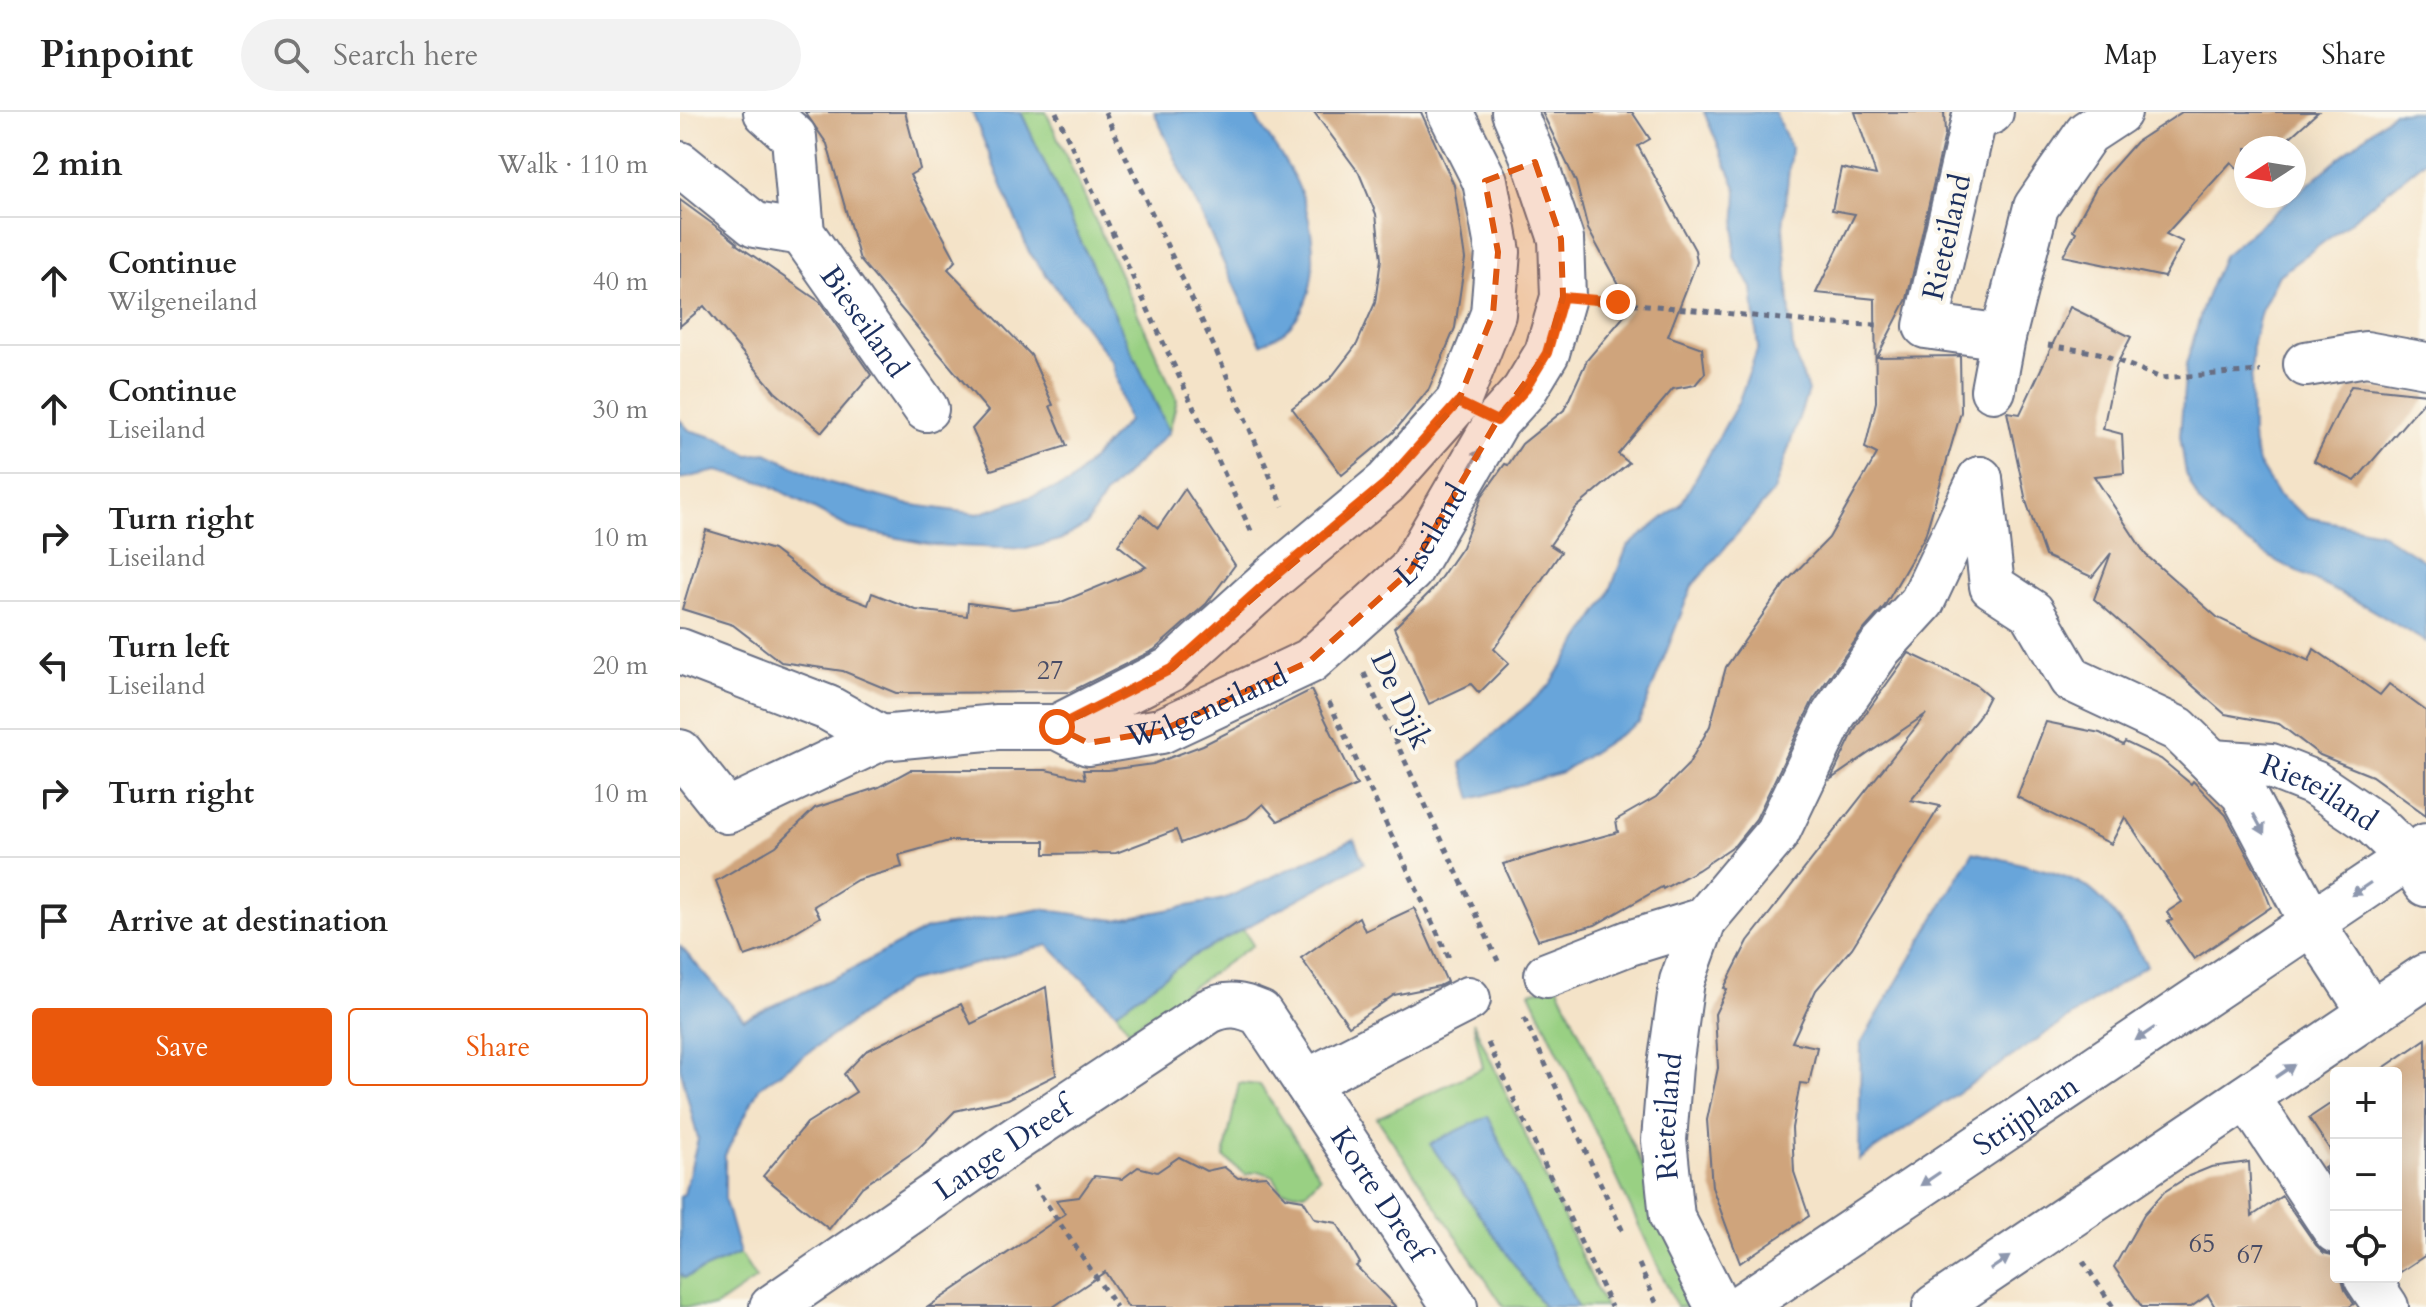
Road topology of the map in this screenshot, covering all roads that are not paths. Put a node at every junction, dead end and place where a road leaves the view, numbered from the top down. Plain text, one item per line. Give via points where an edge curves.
1 (766, 112) edge
2 (1450, 112) edge
3 (1514, 112) edge
4 (1979, 114) edge
5 (2092, 119) edge
6 (1535, 162) junction
7 (680, 164) edge
8 (1485, 181) junction
9 (802, 233) junction
10 (2003, 337) junction
11 (2426, 365) edge
12 (2286, 368) road end
13 (1993, 390) dead end
14 (926, 409) dead end
15 (1478, 412) junction
16 (1288, 566) joint
17 (1992, 586) junction
18 (1922, 602) junction
19 (1345, 631) joint
20 (680, 651) edge
21 (1057, 727) junction
22 (881, 738) junction
23 (680, 752) edge
24 (2212, 762) junction
25 (2420, 862) edge
26 (1704, 920) junction
27 (2312, 923) junction
28 (1547, 975) dead end
29 (2426, 976) edge
30 (1468, 999) road end
31 (1242, 1005) joint
32 (2371, 1013) junction
33 (1306, 1082) junction
34 (2247, 1097) junction
35 (2330, 1222) edge
36 (2370, 1283) edge
37 (772, 1307) edge
38 (1455, 1307) edge
39 (1718, 1307) edge
40 (1740, 1307) edge
41 (1935, 1307) edge
42 (2386, 1307) edge

1 - 9 street, Bieseiland via 794,137
2 - 8 street, Liseiland
3 - 6 street, Liseiland
4 - 10 street, Rieteiland via 1926,326
5 - 10 street via 2036,207
6 - 8 street
6 - 15 street, Liseiland via 1561,239 1563,297 1547,353 1524,391
7 - 9 street, Bieseiland via 755,225
8 - 15 street, Liseiland via 1498,252
9 - 14 street, Bieseiland
10 - 13 street
11 - 12 street via 2366,354
15 - 16 street, Liseiland
19 -> 15 street, Liseiland via 1410,571
16 - 21 street, Wilgeneiland via 1171,669
17 - 18 street
17 - 18 street, Rieteiland via 1980,479
17 - 24 street, Rieteiland via 2032,612 2071,679 2178,729
18 - 26 street, Rieteiland via 1880,648 1834,714 1777,833
19 - 21 street, Wilgeneiland via 1310,661 1161,731 1088,743
20 - 22 street via 828,708
21 - 22 street, Wilgeneiland
22 - 23 street, Wilgeneiland via 727,811
24 - 25 street, Rieteiland via 2271,766 2314,783
24 -> 27 street, Rieteiland via 2243,793
25 -> 27 street, Strijplaan
26 - 28 street
26 - 39 street, Rieteiland via 1682,981 1664,1140 1672,1217
27 - 32 street
27 -> 40 street, Strijplaan
29 - 32 street
30 - 33 street
31 - 33 street, Korte Dreef via 1260,1013
31 - 37 street, Lange Dreef via 1225,1004 1209,1011
34 -> 32 street
33 - 38 street, Korte Dreef
34 - 35 street
41 -> 34 street
36 - 42 street

